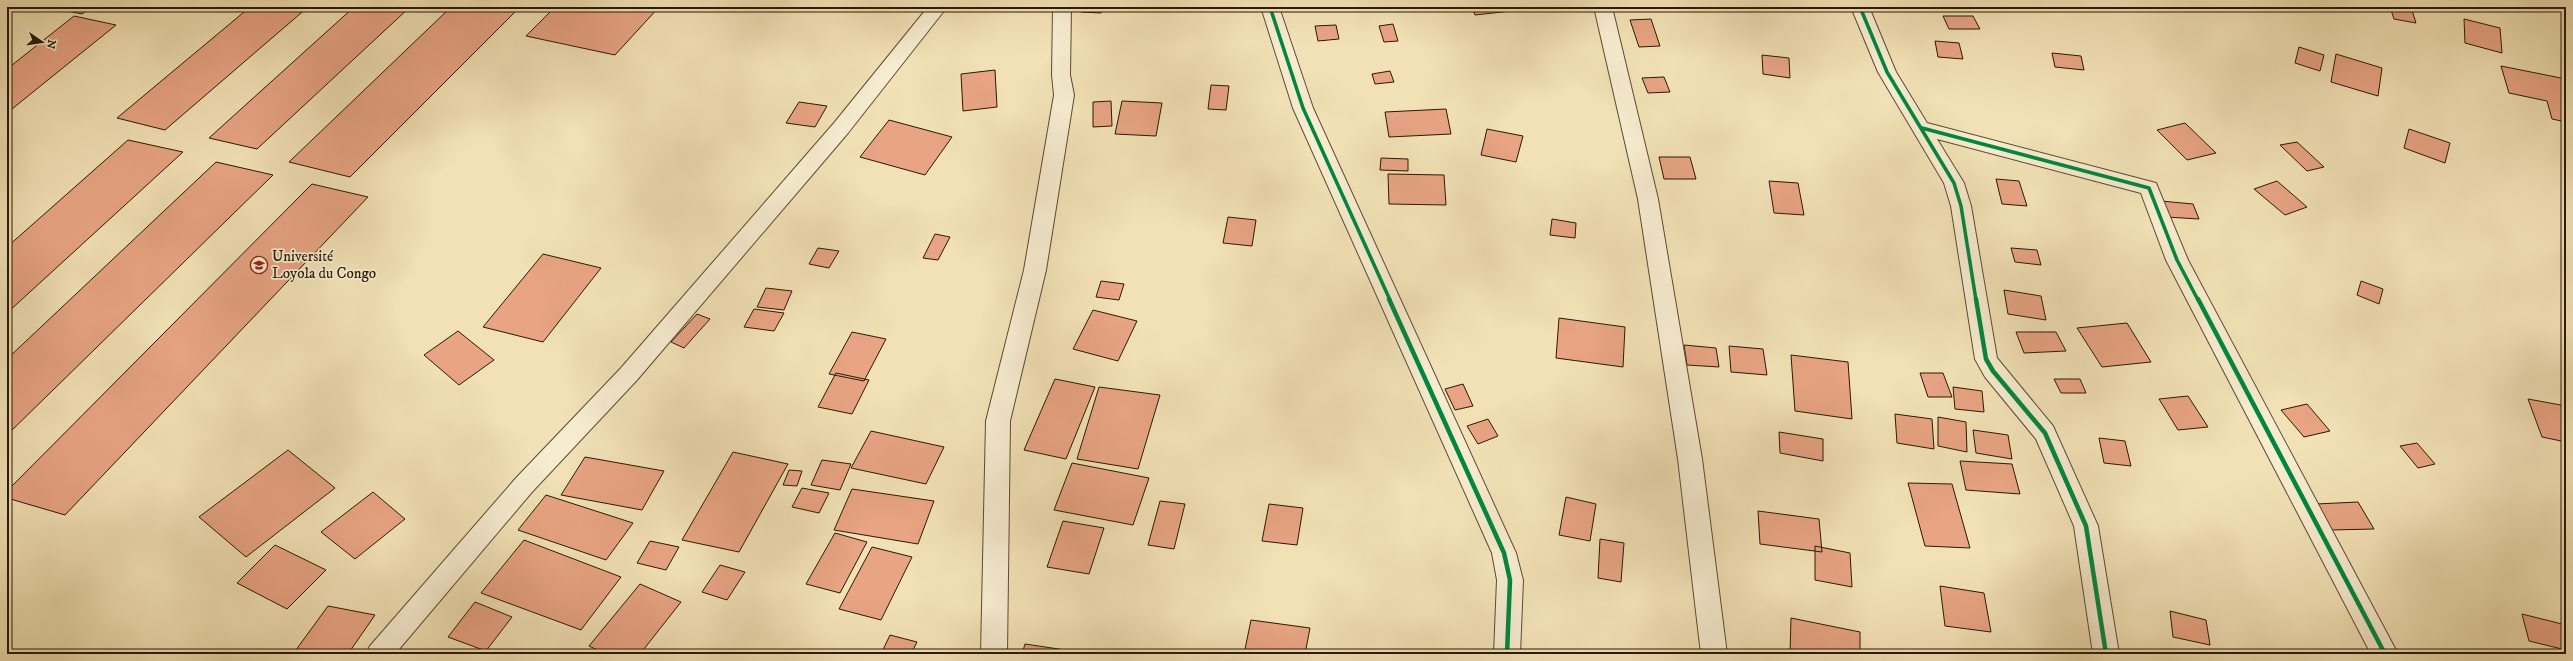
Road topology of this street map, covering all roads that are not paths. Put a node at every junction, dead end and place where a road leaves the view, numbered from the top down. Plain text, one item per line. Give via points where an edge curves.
1 (938, 7) edge
2 (1062, 7) edge
3 (1270, 7) edge
4 (1602, 7) edge
5 (1860, 7) edge
6 (1922, 128) junction
7 (379, 654) edge
8 (994, 654) edge
9 (1507, 654) edge
10 (1714, 654) edge
11 (2106, 654) edge
12 (2385, 654) edge

1 - 7 street via 841,128 629,374 524,484
2 - 8 street via 1061,75 1064,95 1035,270 998,421
3 - 9 street via 1303,108 1504,553 1510,580
4 - 10 street via 1648,199 1690,458
5 - 6 street via 1888,72
6 - 11 street via 1954,183 1961,206 1986,359 1993,371 2045,433 2086,526
6 - 12 street via 2149,188 2177,260

